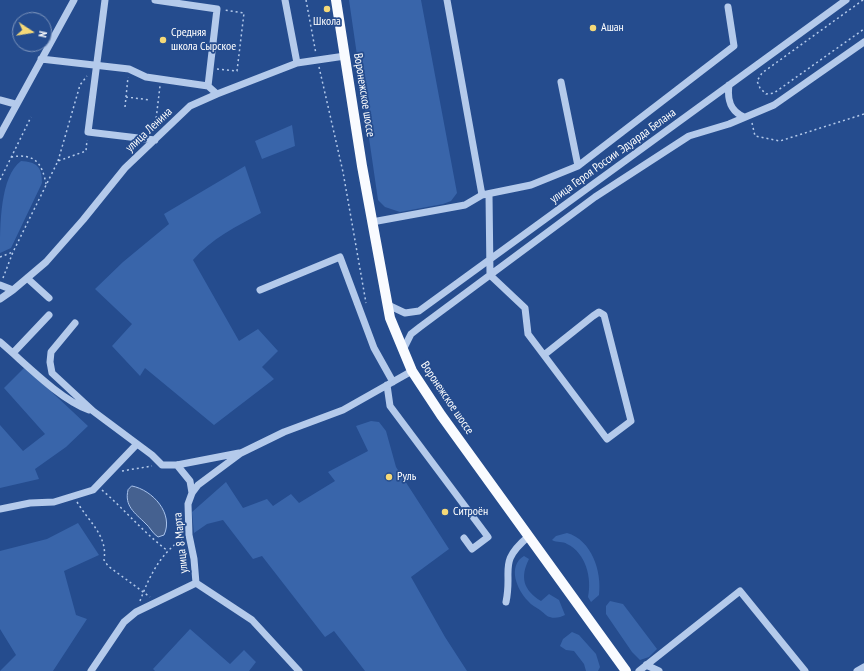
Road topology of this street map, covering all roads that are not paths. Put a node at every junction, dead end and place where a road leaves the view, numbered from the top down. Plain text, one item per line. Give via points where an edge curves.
1 (74, 0) edge
2 (105, 0) edge
3 (155, 0) edge
4 (285, 0) edge
5 (336, 0) edge
6 (447, 0) edge
7 (846, 0) edge
8 (728, 7) dead end
9 (864, 42) edge
10 (345, 56) junction
11 (41, 59) junction
12 (297, 63) junction
13 (96, 66) junction
14 (561, 82) dead end
15 (729, 85) junction
16 (208, 86) junction
17 (217, 94) junction
18 (0, 100) edge
19 (15, 104) junction
20 (747, 116) junction
21 (0, 135) edge
22 (156, 138) junction
23 (578, 166) junction
24 (486, 195) junction
25 (372, 222) junction
26 (491, 258) junction
27 (490, 275) junction
28 (27, 278) junction
29 (1, 282) edge
30 (13, 290) junction
31 (260, 290) dead end
32 (50, 298) dead end
33 (0, 299) edge
34 (388, 305) junction
35 (49, 314) dead end
36 (75, 323) dead end
37 (0, 342) edge
38 (403, 350) junction
39 (13, 353) junction
40 (544, 355) junction
41 (412, 371) junction
42 (390, 383) junction
43 (93, 412) junction
44 (137, 444) junction
45 (241, 453) junction
46 (177, 465) junction
47 (192, 493) junction
48 (0, 509) edge
49 (529, 536) junction
50 (464, 538) dead end
51 (196, 583) junction
52 (506, 602) dead end
53 (646, 665) junction
54 (864, 667) edge
55 (90, 671) edge
56 (299, 671) edge
57 (625, 671) edge
58 (639, 671) edge
59 (659, 671) edge
60 (805, 671) edge
61 (857, 671) edge

1 - 11 street
2 - 13 street
3 - 16 street via 217,9
4 - 12 street
5 - 10 main road, Воронежское шоссе
6 - 24 street
7 - 15 street, улица Героя России Эдуарда Белана
8 - 23 street via 734,46
9 - 20 street, улица Героя России Эдуарда Белана via 788,97
10 - 12 street, улица Ленина
10 - 25 main road, Воронежское шоссе
11 - 13 street
11 - 19 street
12 - 17 street, улица Ленина
13 - 16 street via 129,69 146,77
13 - 22 street via 88,132
14 - 23 street
15 - 20 street via 730,106 738,114
15 - 26 street, улица Героя России Эдуарда Белана
16 - 17 street
17 - 22 street, улица Ленина via 190,106
18 - 19 street
19 - 21 street
20 - 27 street, улица Героя России Эдуарда Белана via 689,136 595,197
22 - 28 street, улица Ленина via 124,168 46,262
23 - 24 street via 531,185
24 - 25 street via 465,205
24 - 26 street
25 - 34 main road, Воронежское шоссе
26 - 27 street
26 - 34 street, улица Героя России Эдуарда Белана via 419,310 405,313
27 - 38 street, улица Героя России Эдуарда Белана via 411,334
27 - 40 street via 525,308 528,334
28 - 30 street, улица Ленина
28 - 32 street
29 - 30 street
30 - 33 street, улица Ленина
31 - 42 street via 340,257
34 - 38 main road, Воронежское шоссе via 390,318
35 - 39 street
36 - 43 street via 51,352 52,373
37 - 39 street
38 - 41 main road, Воронежское шоссе
39 - 43 street via 77,406
40 - 40 street via 607,439 630,421 604,315 599,312
41 - 42 street
41 - 49 main road, Воронежское шоссе
42 - 45 street via 343,410 284,432
42 - 50 street via 390,406 488,537 472,549
43 - 44 street
44 - 46 street via 162,465
44 - 48 street via 93,490 54,502 30,503
45 - 46 street
45 - 47 street via 198,484
46 - 47 street via 190,481
47 - 51 street, улица 8 Марта via 188,504 189,535
49 - 52 street via 516,547 509,558 506,573 509,589
49 - 57 main road, Воронежское шоссе
51 - 55 street, улица 8 Марта via 136,612 124,622
51 - 56 street via 252,620
53 - 58 street
53 - 59 street
53 - 60 street via 740,592
54 - 61 street

